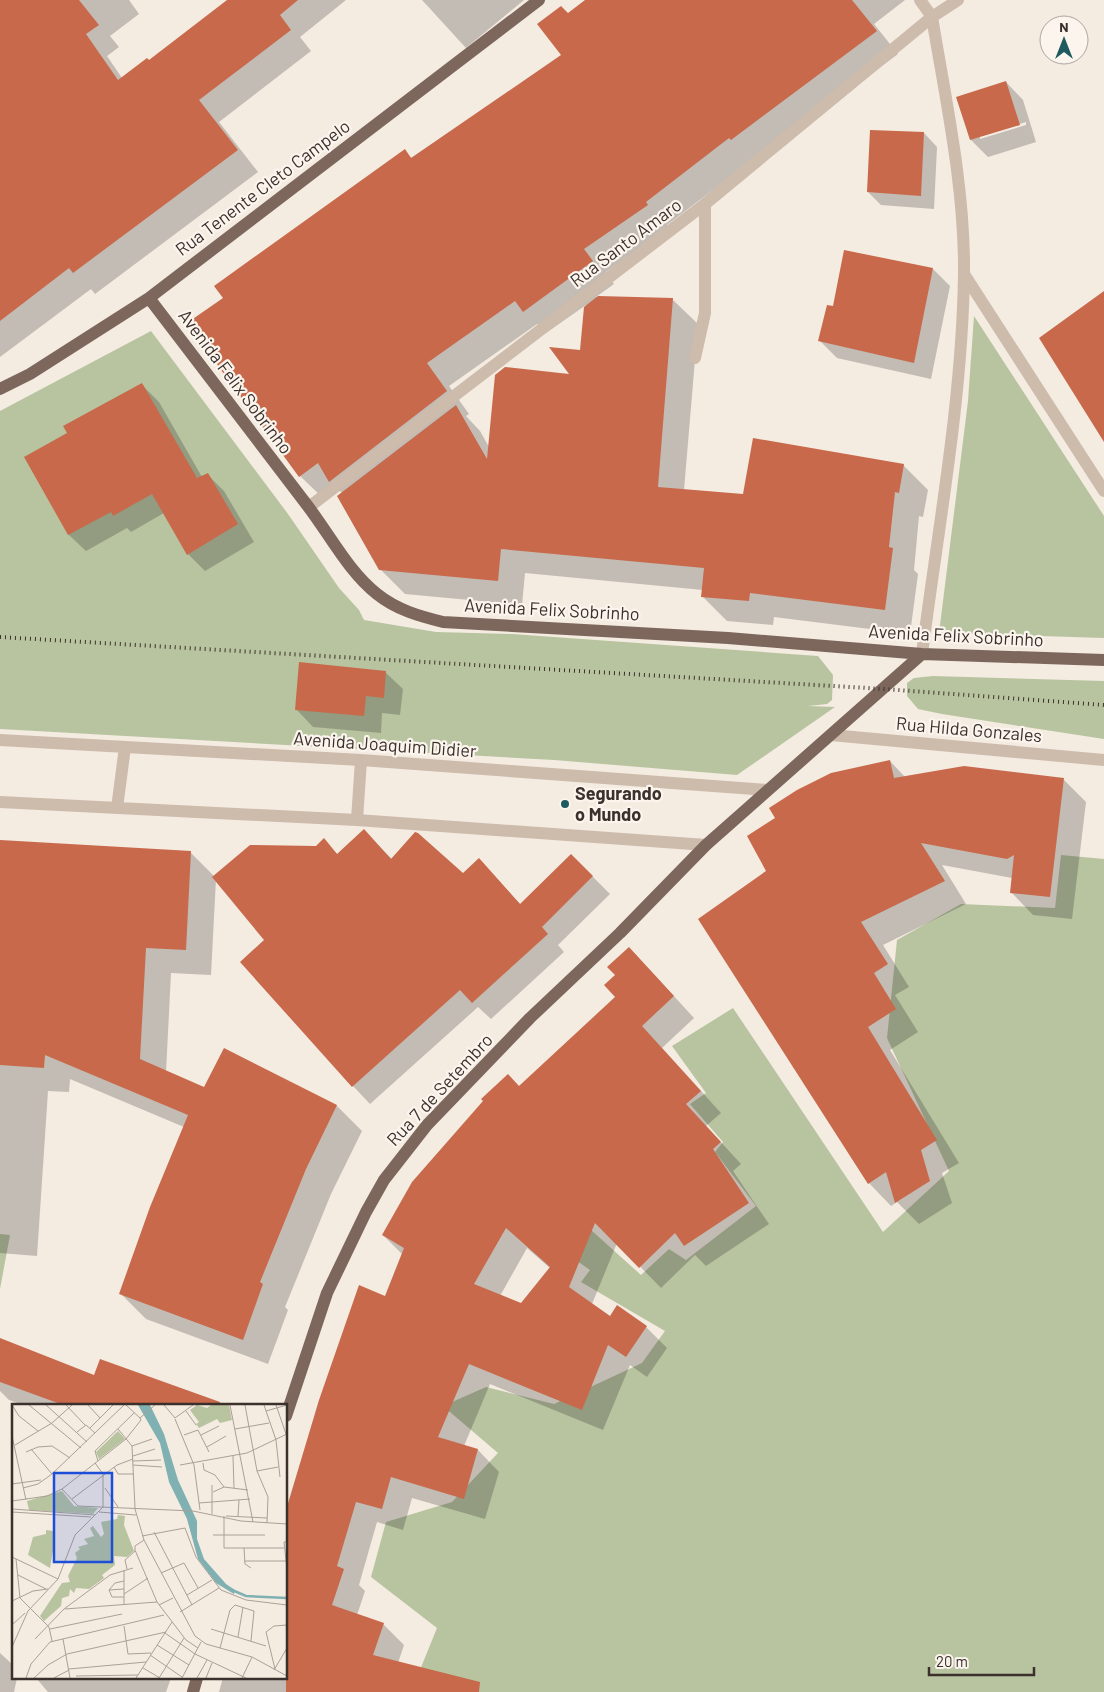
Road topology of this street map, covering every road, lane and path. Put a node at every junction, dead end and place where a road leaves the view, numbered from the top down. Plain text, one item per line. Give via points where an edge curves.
1 (539, 0) edge
2 (920, 0) edge
3 (958, 0) edge
4 (932, 17) junction
5 (705, 204) junction
6 (964, 274) junction
7 (149, 298) junction
8 (695, 358) dead end
9 (0, 389) edge
10 (1104, 491) edge
11 (309, 507) junction
12 (922, 654) junction
13 (1104, 660) edge
14 (831, 735) junction
15 (0, 740) edge
16 (125, 747) junction
17 (361, 760) junction
18 (1104, 760) edge
19 (767, 790) junction
20 (0, 802) edge
21 (116, 808) junction
22 (357, 820) junction
23 (706, 846) junction
24 (288, 1410) edge

1 - 7 main road, Rua Tenente Cleto Campelo
2 - 4 street
3 - 4 street, Rua Santo Amaro
4 - 5 street, Rua Santo Amaro
4 - 6 street via 959,184
5 - 8 street via 705,313
5 - 11 street, Rua Santo Amaro
6 - 10 street
6 - 12 street via 956,400
7 - 9 main road, Rua Tenente Cleto Campelo via 30,374
7 - 11 main road, Avenida Felix Sobrinho
11 - 12 main road, Avenida Felix Sobrinho via 359,576 377,594 401,609 434,620
12 - 13 main road, Avenida Felix Sobrinho
12 - 14 main road, Rua 7 de Setembro
14 - 18 street, Rua Hilda Gonzales
14 - 19 main road, Rua 7 de Setembro
15 - 16 street, Avenida Joaquim Didier
16 - 17 street, Avenida Joaquim Didier
16 - 21 street
17 - 19 street, Avenida Joaquim Didier
17 - 22 street
19 - 23 main road, Rua 7 de Setembro
20 - 21 street
21 - 22 street
22 - 23 street
23 - 24 main road, Rua 7 de Setembro via 620,934 530,1018 427,1125 384,1180 327,1293

